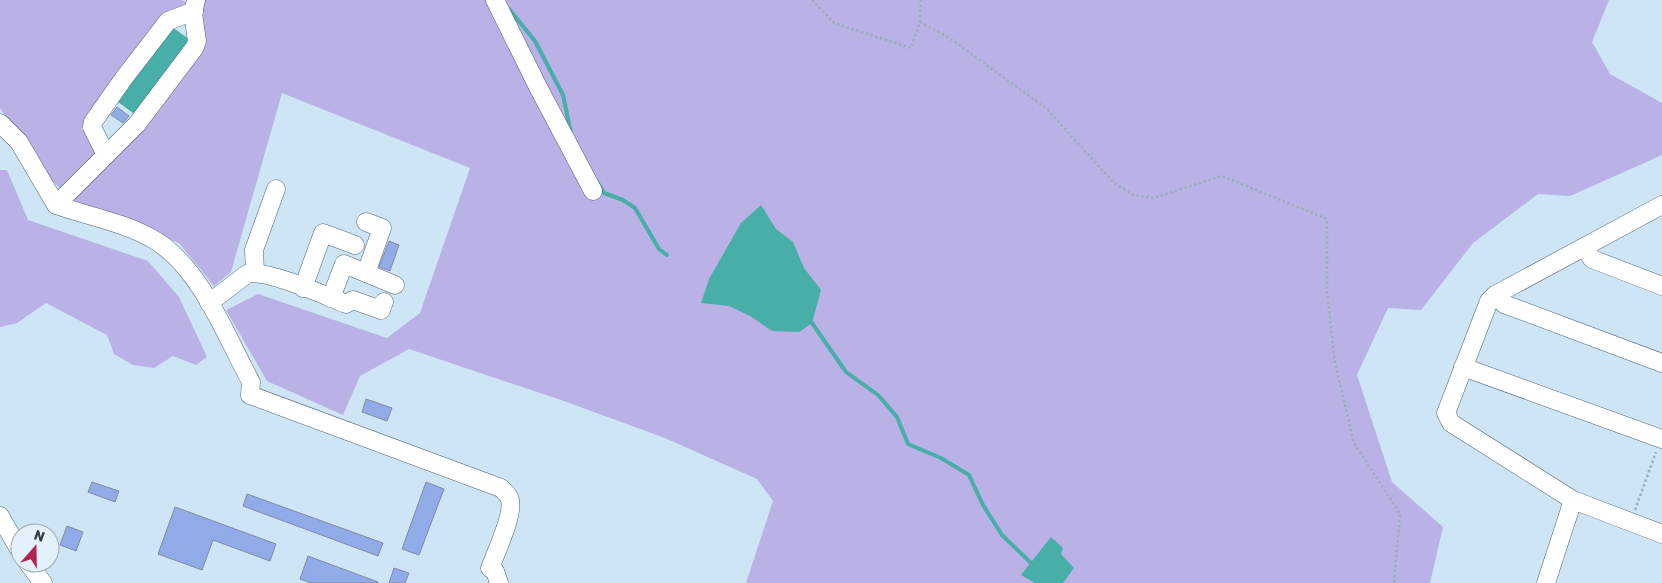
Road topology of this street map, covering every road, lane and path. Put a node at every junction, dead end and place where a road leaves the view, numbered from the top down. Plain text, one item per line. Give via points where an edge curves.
1 (495, 0) edge
2 (812, 0) edge
3 (920, 0) edge
4 (195, 5) edge
5 (920, 22) junction
6 (0, 123) edge
7 (106, 155) junction
8 (276, 189) dead end
9 (593, 191) dead end
10 (56, 205) junction
11 (1662, 206) edge
12 (366, 222) dead end
13 (355, 245) dead end
14 (1584, 247) junction
15 (255, 272) junction
16 (366, 273) junction
17 (396, 284) dead end
18 (1662, 286) edge
19 (303, 288) junction
20 (1495, 295) junction
21 (331, 298) junction
22 (384, 302) dead end
23 (209, 303) junction
24 (1662, 363) edge
25 (1462, 367) junction
26 (1661, 439) edge
27 (1573, 500) junction
28 (0, 516) edge
29 (1631, 522) junction
30 (10, 534) edge
31 (1662, 534) edge
32 (1551, 582) edge
33 (500, 583) edge
34 (1394, 583) edge

1 - 9 street
2 - 5 path via 834,22 911,48
3 - 5 path
4 - 7 street via 198,41 195,47 137,124
4 - 7 street via 168,21 94,122 92,127
5 - 34 path via 948,37 1047,109 1113,182 1133,195 1153,198 1222,176 1327,219 1327,292 1335,363 1354,443 1400,514
6 - 10 street via 18,142
7 - 10 street
8 - 15 street via 254,250
10 - 23 street via 155,240 174,253 195,277
11 - 14 street
12 - 16 street via 382,228
13 - 19 street via 323,233
14 - 18 street via 1592,259
14 - 20 street
15 - 19 street
15 - 23 street via 247,274
16 - 17 street
16 - 21 street via 344,264
19 - 21 street
20 - 24 street via 1504,304
20 - 25 street via 1489,301
21 - 22 street via 346,304 353,300 381,310
23 - 33 street via 251,382 250,395 501,488 509,497 510,512 490,568
25 - 26 street
25 - 27 street via 1446,413 1451,423
26 - 29 path
27 - 29 street
27 - 32 street
28 - 30 street
29 - 31 street

